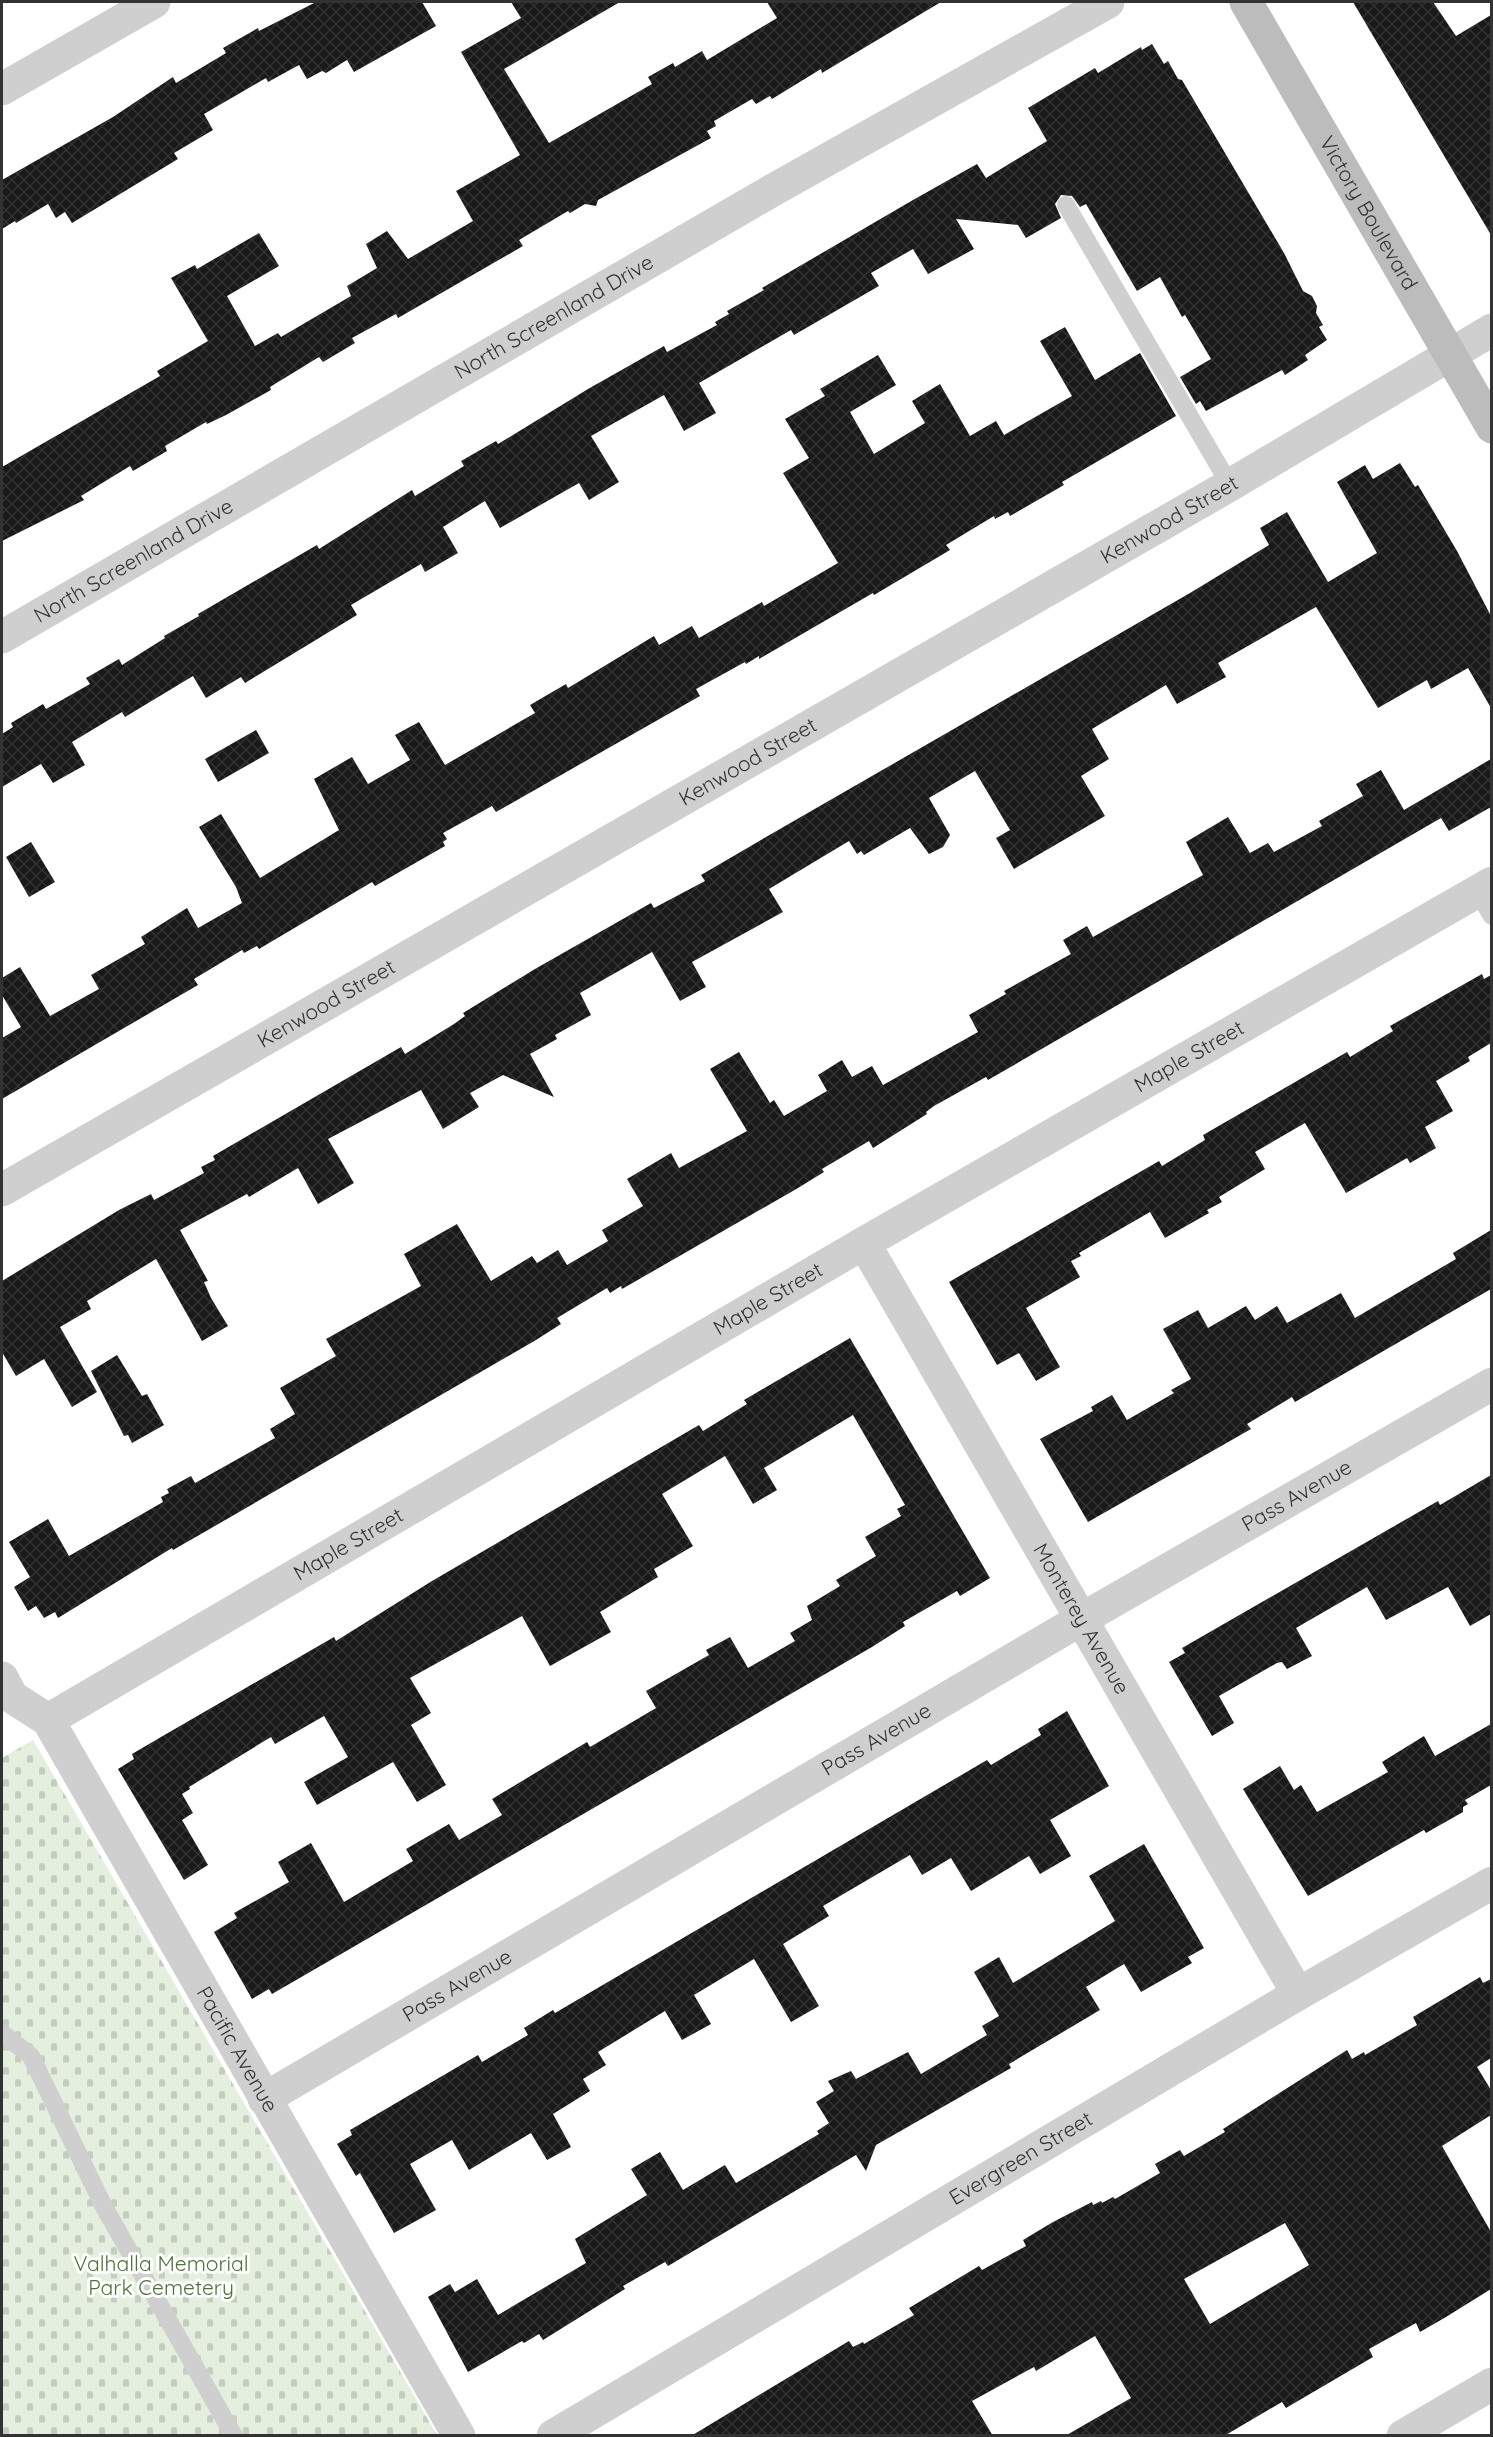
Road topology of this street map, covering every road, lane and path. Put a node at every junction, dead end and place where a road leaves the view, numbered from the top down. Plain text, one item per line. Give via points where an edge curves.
1 (154, 2) edge
2 (1108, 2) edge
3 (1246, 2) edge
4 (2, 89) edge
5 (1066, 205) dead end
6 (1491, 330) edge
7 (1449, 354) junction
8 (1491, 427) edge
9 (1230, 485) junction
10 (2, 637) edge
11 (1487, 896) edge
12 (2, 1190) edge
13 (864, 1243) junction
14 (1491, 1384) edge
15 (1080, 1620) junction
16 (2, 1678) edge
17 (48, 1720) junction
18 (1491, 1883) edge
19 (1298, 1994) junction
20 (2, 2033) edge
21 (264, 2099) junction
22 (1491, 2384) edge
23 (234, 2436) edge
24 (459, 2436) edge
25 (554, 2436) edge
26 (1403, 2436) edge

1 - 4 street
2 - 10 street, North Screenland Drive via 773,190
3 - 7 main road, Victory Boulevard
5 - 9 lane
6 - 7 street, Kenwood Street
7 - 8 main road, Victory Boulevard
7 - 9 street, Kenwood Street
9 - 12 street, Kenwood Street
11 - 13 street, Maple Street
13 - 15 street, Monterey Avenue
13 - 17 street, Maple Street
14 - 15 street, Pass Avenue
15 - 19 street, Monterey Avenue
15 - 21 street, Pass Avenue
16 - 17 street, Pacific Avenue via 12,1697
17 - 21 street, Pacific Avenue
18 - 19 street, Evergreen Street
19 - 25 street, Evergreen Street
20 - 23 lane via 31,2056 103,2205
21 - 24 street, Pacific Avenue
22 - 26 street

